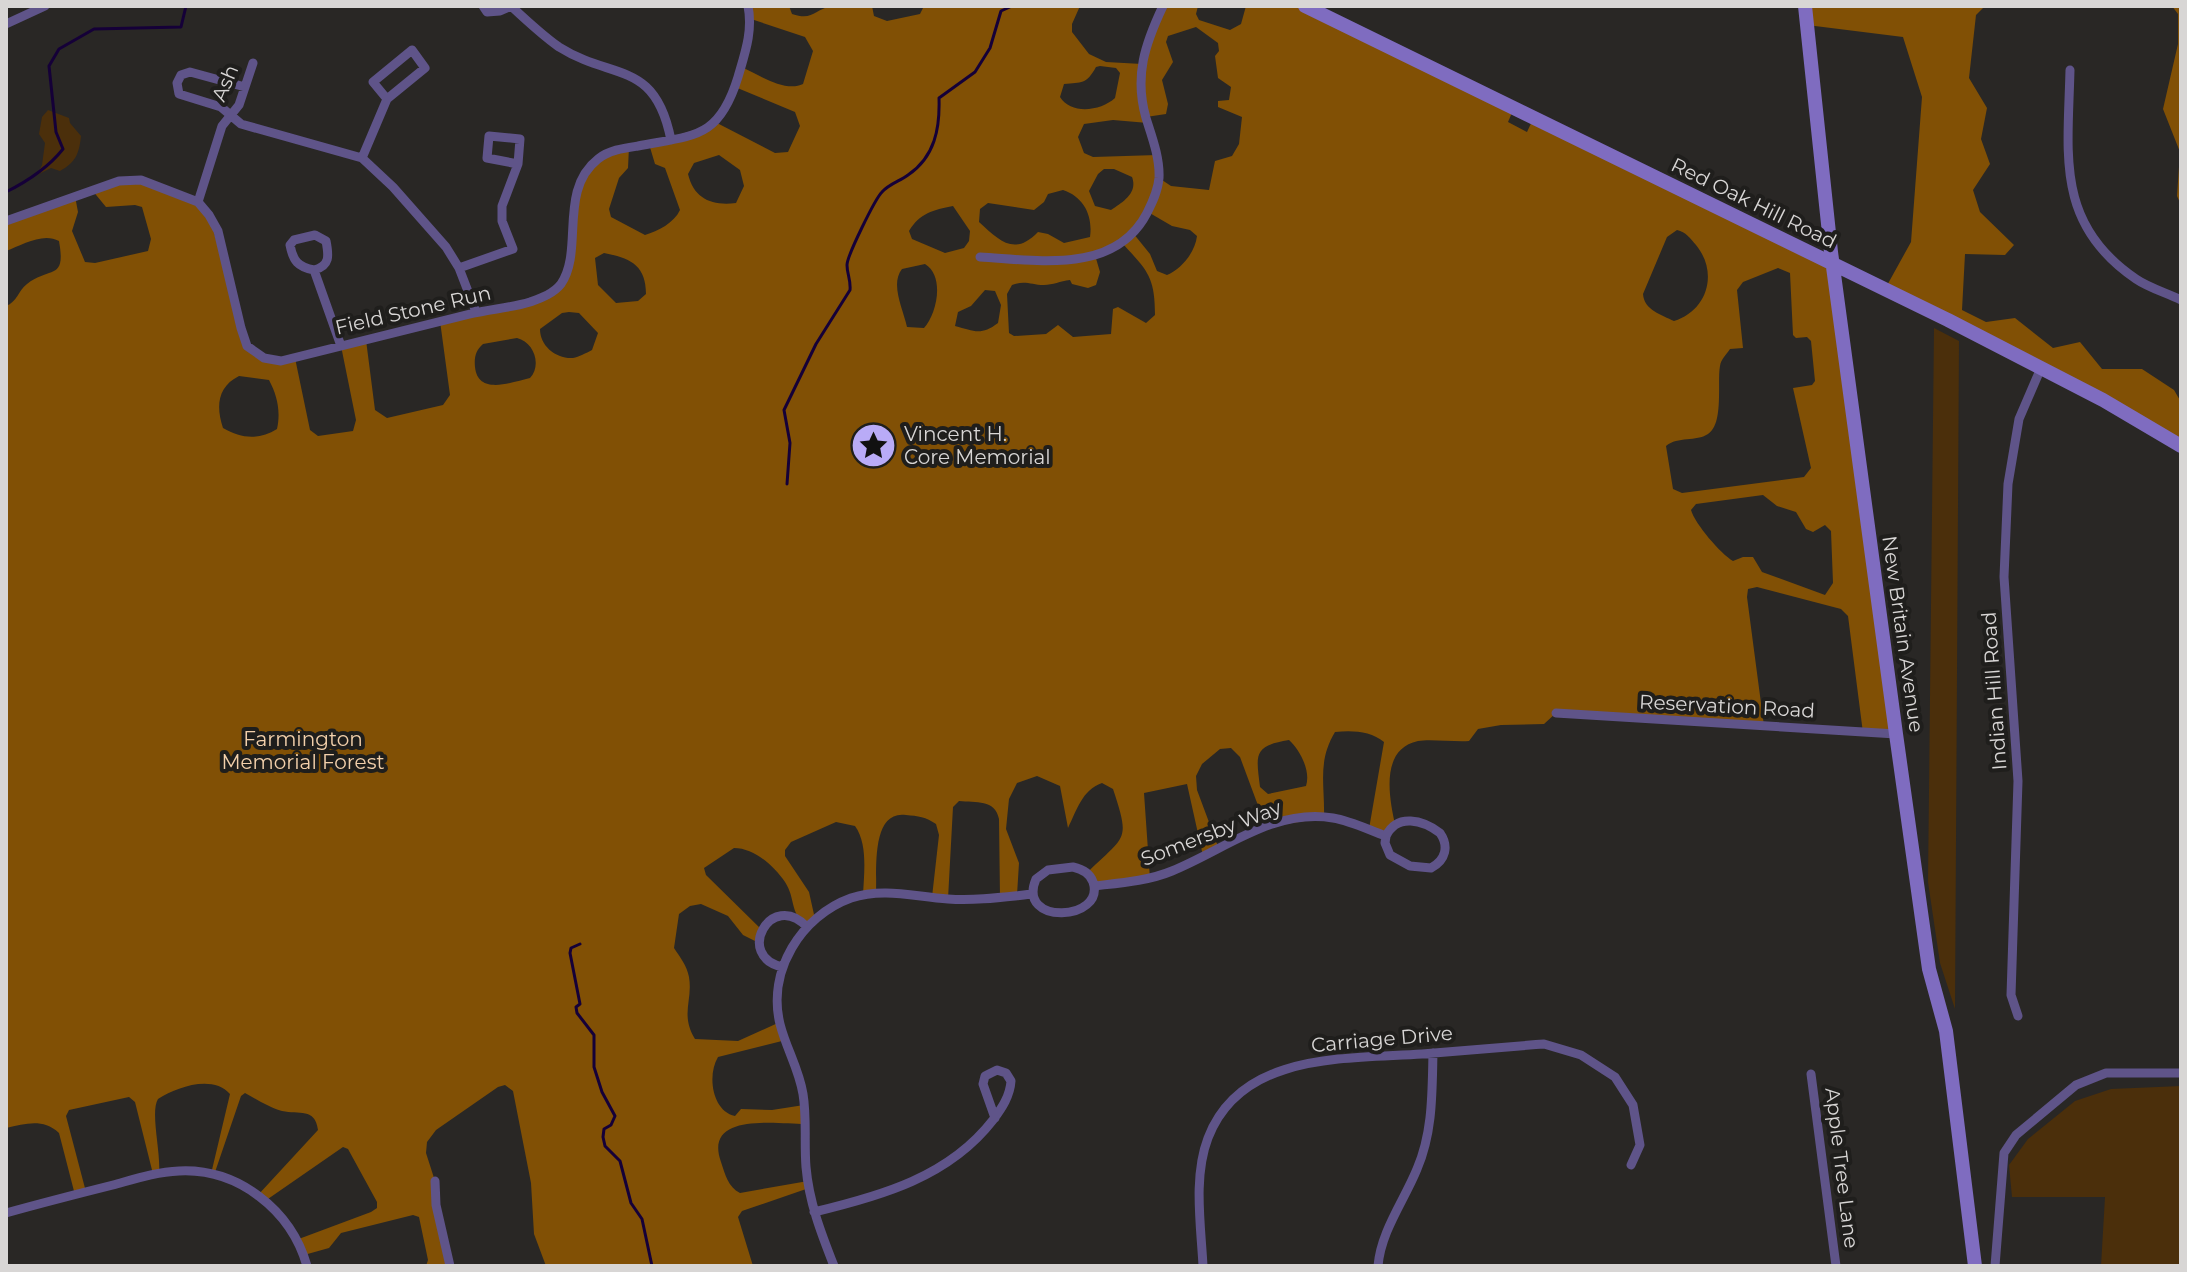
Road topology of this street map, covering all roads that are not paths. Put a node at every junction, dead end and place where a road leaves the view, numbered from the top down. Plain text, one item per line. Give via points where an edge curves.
1 (45, 6) edge
2 (483, 6) edge
3 (511, 6) edge
4 (748, 6) edge
5 (1163, 6) edge
6 (1305, 6) edge
7 (1805, 6) edge
8 (32, 10) edge
9 (6, 24) edge
10 (253, 63) dead end
11 (2070, 70) dead end
12 (245, 87) junction
13 (387, 99) junction
14 (230, 116) junction
15 (671, 140) junction
16 (362, 158) junction
17 (518, 164) dead end
18 (198, 202) junction
19 (6, 221) edge
20 (980, 257) dead end
21 (1833, 263) junction
22 (459, 268) junction
23 (314, 270) junction
24 (2181, 300) edge
25 (476, 312) junction
26 (341, 346) junction
27 (2041, 368) junction
28 (2181, 446) edge
29 (1556, 713) dead end
30 (1896, 734) junction
31 (1386, 836) junction
32 (1094, 886) junction
33 (1033, 894) junction
34 (807, 927) junction
35 (783, 967) junction
36 (2018, 1016) dead end
37 (1433, 1053) junction
38 (2181, 1073) edge
39 (1811, 1074) dead end
40 (995, 1118) junction
41 (1631, 1165) dead end
42 (435, 1181) dead end
43 (814, 1212) junction
44 (6, 1213) edge
45 (307, 1266) edge
46 (450, 1266) edge
47 (834, 1266) edge
48 (1203, 1266) edge
49 (1378, 1266) edge
50 (1836, 1266) edge
51 (1975, 1266) edge
52 (1995, 1266) edge

1 - 8 street
2 - 3 street via 487,12
3 - 15 street via 560,47 643,84 666,114
4 - 15 street, Field Stone Run via 749,41 730,103 717,123
5 - 20 street via 1143,56 1144,109 1159,178 1142,222 1107,251 1084,259
6 - 21 street, Red Oak Hill Road
7 - 21 street, New Britain Avenue
8 - 9 street
10 - 12 street, Ash
11 - 24 street via 2067,152 2073,198 2085,228 2138,281
12 - 14 street, Ash
12 - 14 street via 190,72 181,75 179,94 221,107
13 - 13 street via 425,68 412,50 373,82
13 - 16 street
14 - 16 street via 241,124
14 - 18 street, Ash via 222,126
15 - 25 street, Field Stone Run via 621,149 601,156 585,170 567,267 549,295
16 - 22 street via 446,247
17 - 22 street via 502,206 513,249
18 - 19 street via 141,180 119,181
18 - 26 street, Field Stone Run via 218,231 247,346 264,358 281,361
21 - 27 street, Red Oak Hill Road
21 - 30 street, New Britain Avenue
22 - 25 street
23 - 23 street via 292,257 294,240 315,235 326,241 329,257
23 - 26 street
25 - 26 street, Field Stone Run
27 - 28 street, Red Oak Hill Road
27 - 36 street, Indian Hill Road via 2019,419 2007,500 2004,577 2018,781 2011,995
29 - 30 street, Reservation Road
30 - 51 street, New Britain Avenue via 1929,969 1946,1031
31 - 31 street via 1390,855 1410,866 1431,868 1445,854 1440,833 1418,822 1395,824
31 - 32 street, Somersby Way via 1335,818 1309,816 1259,829 1161,875
32 - 33 street via 1088,905 1067,912 1044,910
32 - 33 street via 1081,869 1056,868 1036,879
33 - 34 street via 965,900 876,893 830,908
34 - 35 street
34 - 35 street via 787,915 764,926 761,951 772,964
35 - 43 street via 780,1022 803,1094
37 - 41 street, Carriage Drive via 1544,1044 1581,1055 1615,1077 1633,1105 1640,1145
37 - 48 street, Carriage Drive via 1308,1062 1265,1076 1231,1103 1203,1156
37 - 49 street via 1425,1145 1381,1247
38 - 52 street via 2106,1073 2076,1085 2016,1135 2004,1153
39 - 50 street, Apple Tree Lane
40 - 40 street via 1011,1086 1009,1076 997,1070 985,1076 983,1084
40 - 43 street via 966,1148 926,1176 882,1195
42 - 46 street
43 - 47 street
44 - 45 street via 159,1173 200,1171 239,1184 265,1201 291,1230

